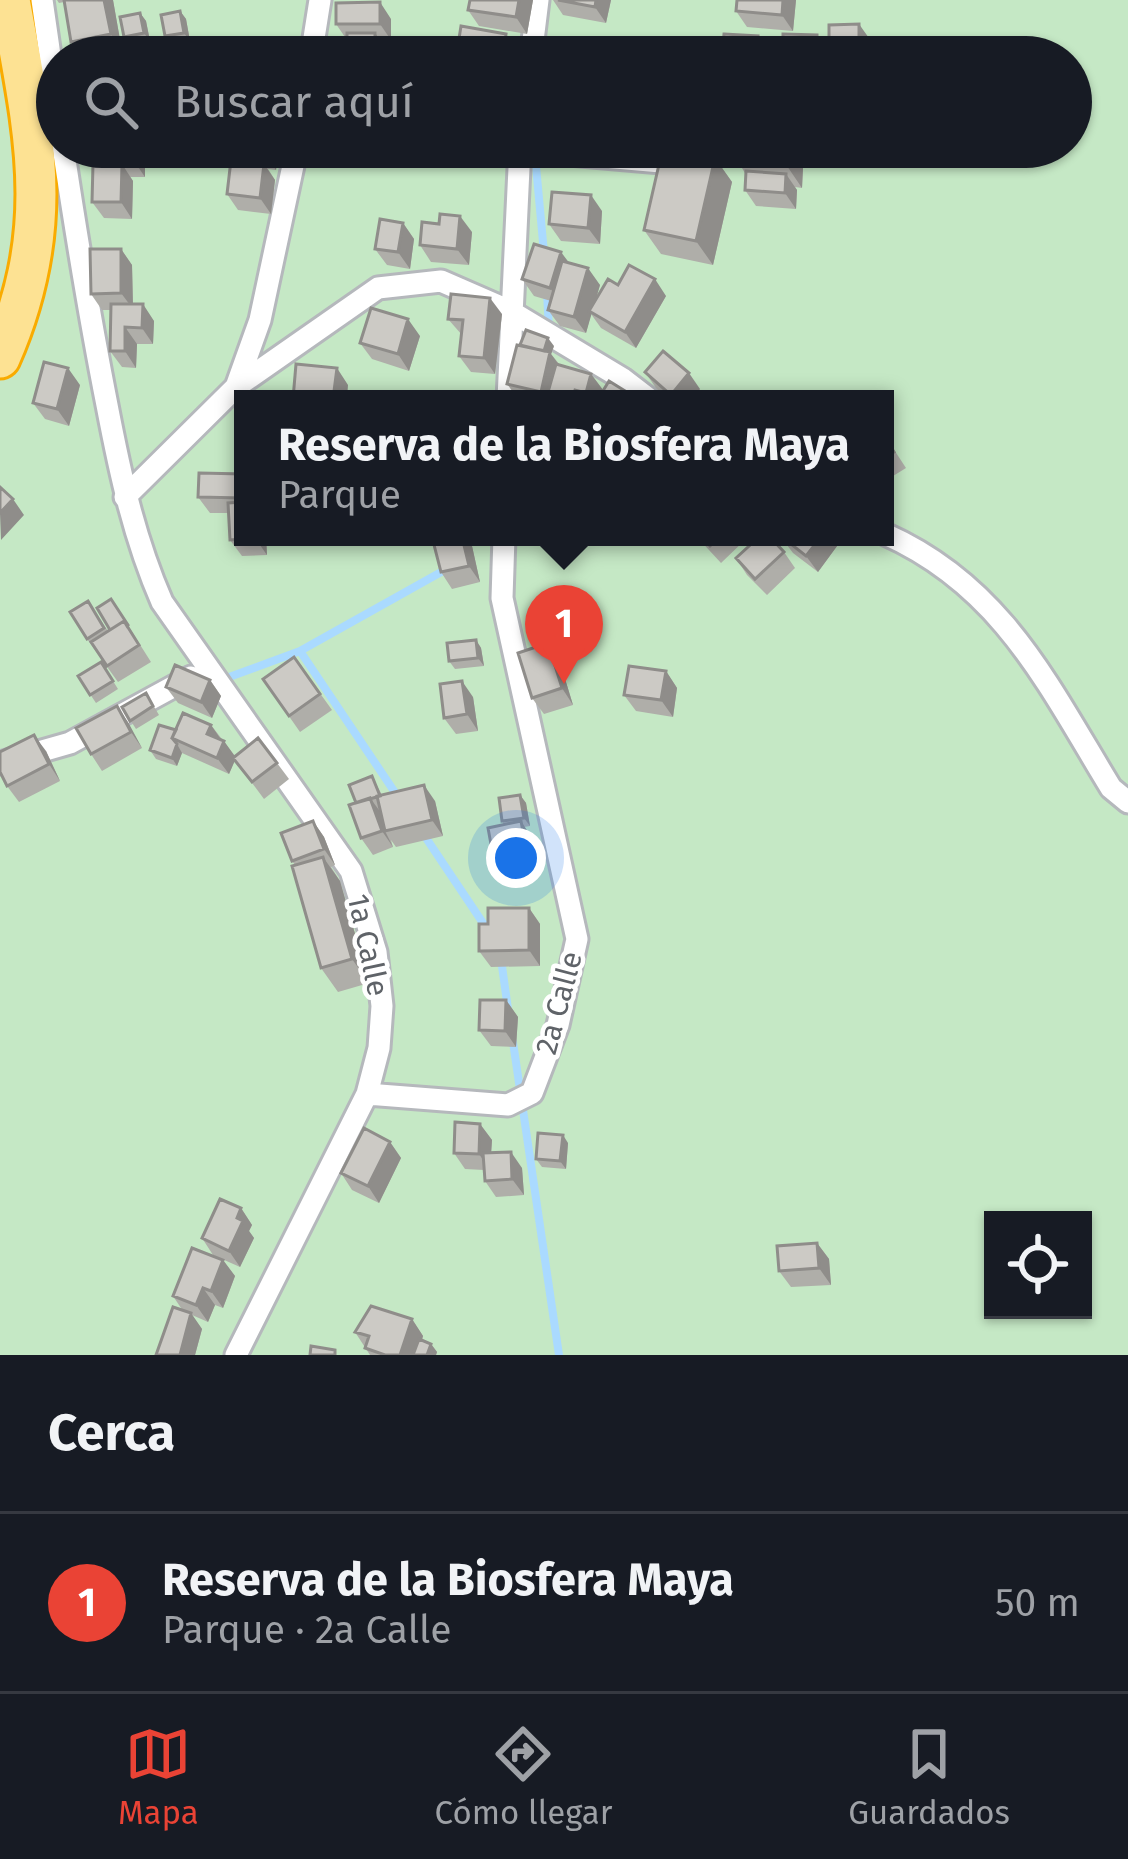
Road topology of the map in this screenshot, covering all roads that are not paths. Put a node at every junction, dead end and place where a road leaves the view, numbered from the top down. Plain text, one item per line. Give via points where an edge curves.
1 (10, 0) edge
2 (42, 0) edge
3 (320, 0) edge
4 (538, 0) edge
5 (47, 36) edge
6 (314, 36) edge
7 (534, 36) edge
8 (36, 143) edge
9 (38, 168) edge
10 (66, 168) edge
11 (293, 168) edge
12 (519, 168) edge
13 (510, 311) junction
14 (0, 358) edge
15 (236, 386) junction
16 (508, 390) edge
17 (637, 390) edge
18 (125, 497) junction
19 (894, 538) edge
20 (504, 546) edge
21 (207, 668) junction
22 (0, 763) edge
23 (1128, 802) edge
24 (368, 1094) junction
25 (236, 1355) edge

1 - 8 highway
2 - 5 street
3 - 6 street
4 - 7 street
9 - 14 highway via 38,229
10 - 18 street, 1a Calle
11 - 15 street via 260,320
12 - 13 street
13 - 15 street via 441,280 378,288
13 - 16 street
13 - 17 street
15 - 18 street
18 - 21 street, 1a Calle via 162,602
19 - 23 street via 975,590 1005,622 1111,788
20 - 24 street, 2a Calle via 502,598 577,938 558,1024 532,1093 508,1105
21 - 22 street via 70,743
21 - 24 street, 1a Calle via 351,871 376,952 382,1006
24 - 25 street, 1a Calle

